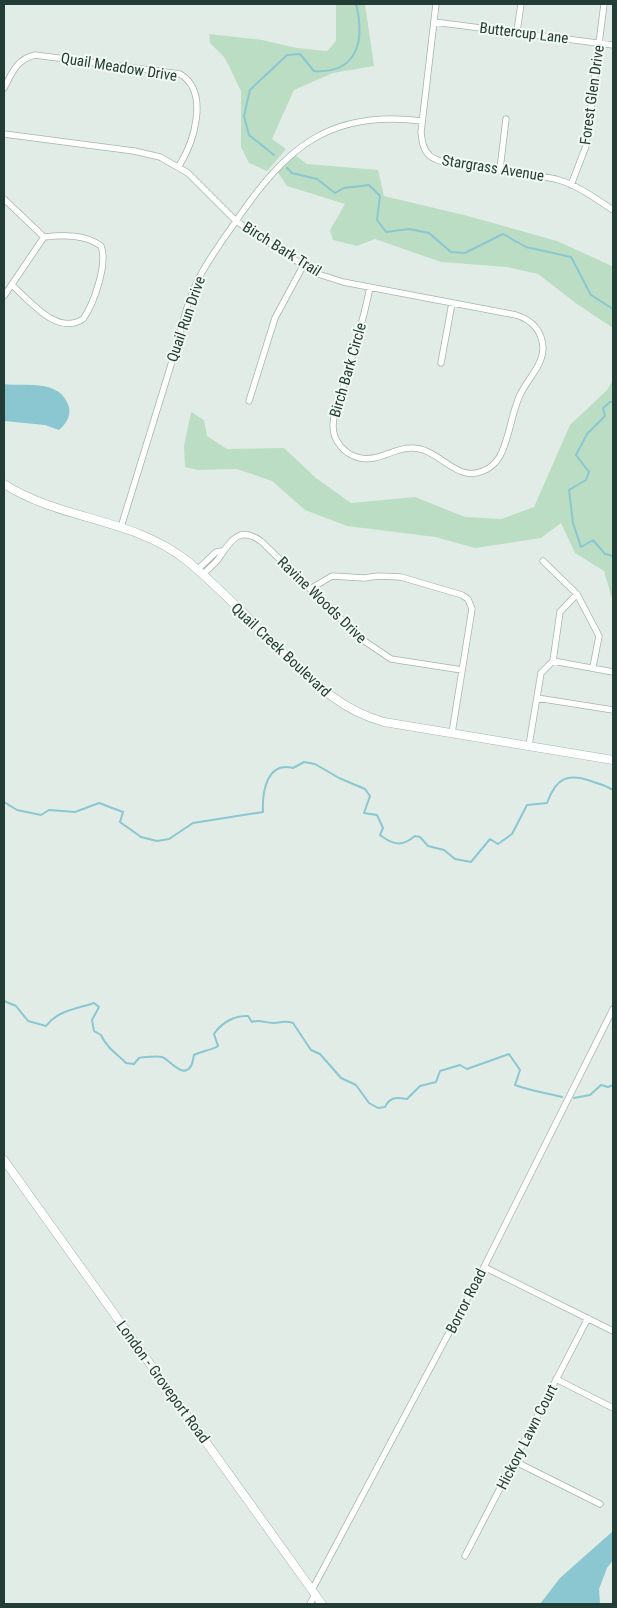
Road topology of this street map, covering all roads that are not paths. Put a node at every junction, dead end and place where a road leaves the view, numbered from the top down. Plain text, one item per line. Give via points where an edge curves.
1 (436, 4) edge
2 (521, 4) edge
3 (604, 4) edge
4 (434, 22) junction
5 (517, 31) junction
6 (599, 43) junction
7 (613, 45) edge
8 (4, 88) edge
9 (506, 119) dead end
10 (422, 121) junction
11 (4, 134) edge
12 (179, 166) junction
13 (500, 170) junction
14 (571, 185) junction
15 (4, 199) edge
16 (613, 210) edge
17 (236, 221) junction
18 (44, 237) junction
19 (303, 266) junction
20 (12, 285) junction
21 (370, 287) junction
22 (4, 296) edge
23 (452, 303) junction
24 (440, 363) dead end
25 (537, 367) joint
26 (249, 401) dead end
27 (4, 484) edge
28 (121, 527) junction
29 (543, 561) dead end
30 (200, 573) junction
31 (310, 589) junction
32 (577, 594) junction
33 (553, 662) junction
34 (593, 667) junction
35 (462, 670) junction
36 (613, 672) edge
37 (537, 698) junction
38 (613, 710) edge
39 (452, 732) junction
40 (529, 745) junction
41 (613, 760) edge
42 (613, 1009) edge
43 (4, 1160) edge
44 (484, 1267) junction
45 (588, 1318) junction
46 (613, 1331) edge
47 (556, 1379) junction
48 (613, 1408) edge
49 (514, 1461) junction
50 (600, 1504) dead end
51 (465, 1556) dead end
52 (314, 1592) junction
53 (310, 1604) edge
54 (322, 1604) edge

1 - 4 street, Stargrass Avenue
2 - 5 street
3 - 6 street, Forest Glen Drive
4 - 5 street, Buttercup Lane
4 - 10 street, Stargrass Avenue
5 - 6 street, Buttercup Lane
6 - 7 street, Buttercup Lane
6 - 14 street, Forest Glen Drive via 586,146
8 - 12 street, Quail Meadow Drive via 16,66 35,56 180,74 191,82 197,103 193,132
9 - 13 street
10 - 13 street, Stargrass Avenue via 423,146 432,157
10 - 17 street, Quail Run Drive via 393,117 371,119 316,136 289,155 267,177
11 - 12 street, Birch Bark Trail via 134,151 160,157
12 - 17 street, Birch Bark Trail
13 - 14 street, Stargrass Avenue via 546,176
14 - 16 street, Stargrass Avenue
15 - 18 street
17 - 19 street, Birch Bark Trail
17 - 28 street, Quail Run Drive via 208,261 190,298
18 - 20 street
18 - 20 street via 63,234 101,246 104,261 83,319 70,325 56,322
19 - 21 street, Birch Bark Trail via 329,278
19 - 26 street via 275,318
20 - 22 street
21 - 23 street, Birch Bark Trail
21 - 25 street, Birch Bark Circle via 333,425 338,443 351,454 368,458 418,448 438,455 464,472 482,472 501,454 514,408
23 - 24 street
23 - 25 street, Birch Bark Trail via 516,315 532,323 543,346
27 - 28 street, Quail Creek Boulevard via 29,498
28 - 30 street, Quail Creek Boulevard via 159,542
29 - 32 street
30 - 31 street, Ravine Woods Drive via 239,535 255,536
30 - 39 street, Quail Creek Boulevard via 336,701 372,719
31 - 35 street, Ravine Woods Drive via 360,638 383,655
31 - 35 street via 332,576 378,576 401,577 462,595 468,599 472,609
32 - 33 street via 560,612
32 - 34 street via 598,636
33 - 34 street
33 - 37 street via 541,674
34 - 36 street
35 - 39 street
37 - 38 street
37 - 40 street
39 - 40 street, Quail Creek Boulevard
40 - 41 street, Quail Creek Boulevard
42 - 44 street, Borror Road
43 - 52 street, London - Groveport Road
44 - 45 street
44 - 52 street, Borror Road
45 - 46 street
45 - 47 street, Hickory Lawn Court
47 - 48 street
47 - 49 street, Hickory Lawn Court
49 - 50 street
49 - 51 street, Hickory Lawn Court
52 - 53 street, Borror Road
52 - 54 street, London - Groveport Road

